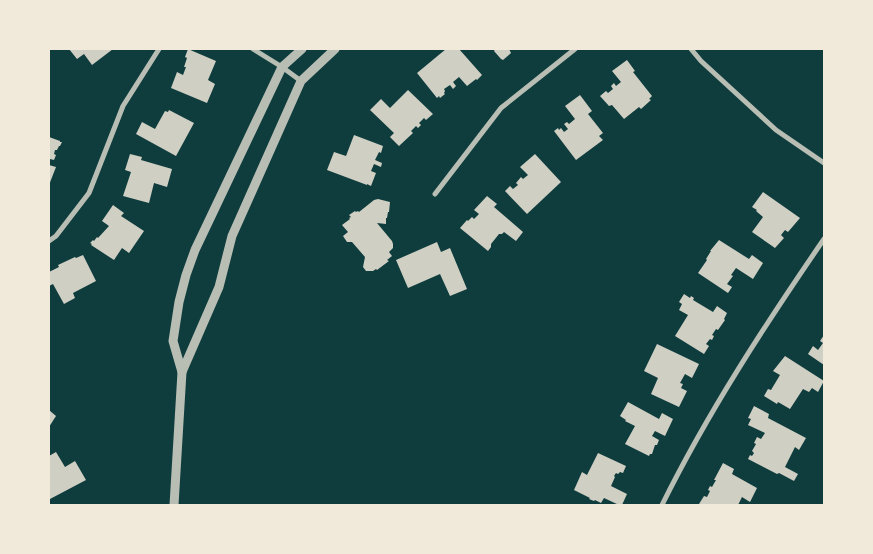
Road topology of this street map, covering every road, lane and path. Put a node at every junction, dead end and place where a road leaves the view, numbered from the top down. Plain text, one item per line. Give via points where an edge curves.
1 (159, 49) edge
2 (253, 49) edge
3 (302, 49) edge
4 (335, 49) edge
5 (575, 49) edge
6 (691, 49) edge
7 (282, 67) junction
8 (301, 81) junction
9 (824, 163) edge
10 (435, 194) dead end
11 (824, 239) edge
12 (49, 241) edge
13 (182, 372) junction
14 (174, 505) edge
15 (662, 505) edge

1 - 12 street via 123,106 88,193
2 - 7 street
3 - 7 street
4 - 8 street
5 - 10 street via 502,108
6 - 9 street via 776,130
7 - 8 street
7 - 13 street via 186,274 173,340
8 - 13 street via 232,236 219,287
11 - 15 street via 708,418
13 - 14 street

